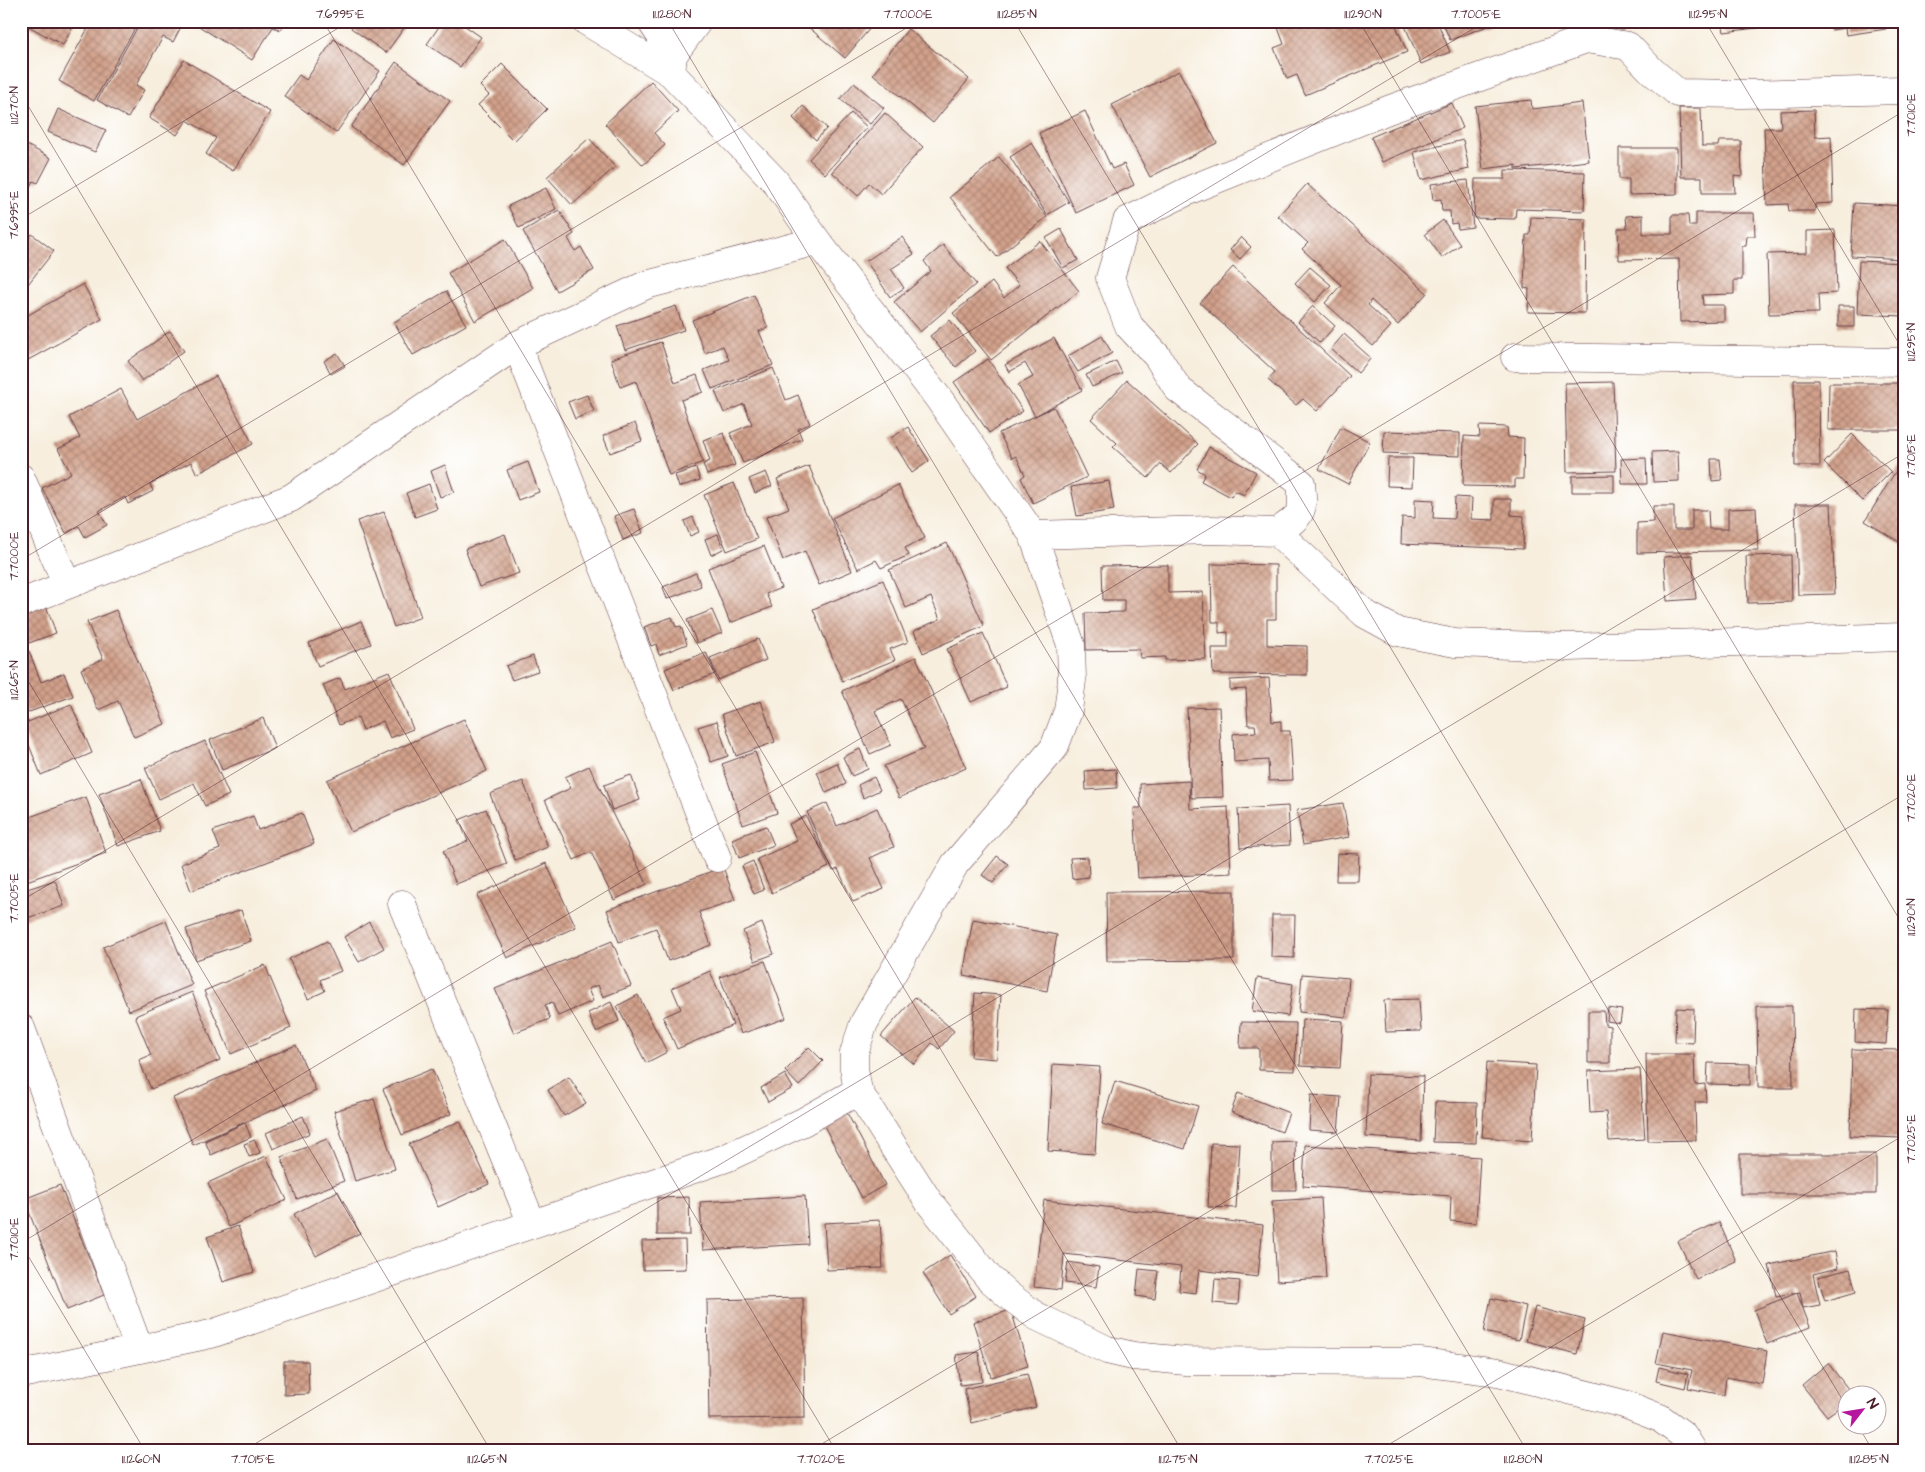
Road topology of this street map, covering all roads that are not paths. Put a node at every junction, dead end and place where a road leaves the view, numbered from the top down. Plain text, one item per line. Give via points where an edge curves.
1 (586, 21) edge
2 (651, 21) edge
3 (698, 21) edge
4 (672, 64) junction
5 (1904, 90) edge
6 (817, 241) junction
7 (517, 345) junction
8 (1515, 357) dead end
9 (1904, 362) edge
10 (21, 478) edge
11 (1277, 532) junction
12 (1033, 534) junction
13 (67, 585) junction
14 (21, 603) edge
15 (1904, 637) edge
16 (717, 858) dead end
17 (402, 904) dead end
18 (21, 1028) edge
19 (858, 1091) junction
20 (532, 1224) junction
21 (139, 1349) junction
22 (21, 1374) edge
23 (1693, 1451) edge

1 - 4 street
2 - 4 street
3 - 4 street
4 - 6 street via 775,181
5 - 11 street via 1678,93 1628,46 1586,39 1379,114 1192,189 1127,221 1110,278 1129,326 1157,356 1178,389 1301,483 1303,502 1299,517
6 - 7 street via 646,285
6 - 12 street via 938,399
7 - 13 street via 291,498
7 - 16 street
8 - 9 street
10 - 13 street
11 - 12 street via 1211,530
11 - 15 street via 1364,614 1398,632 1454,643 1569,647
12 - 19 street via 1071,645 1072,680 1068,710 1054,748 955,864 864,1023 854,1054
13 - 14 street
17 - 20 street
18 - 21 street
19 - 20 street via 803,1122 726,1158
19 - 23 street via 929,1202 988,1277 1036,1316 1107,1350 1186,1361 1420,1362 1498,1372 1624,1404 1660,1418 1683,1436
20 - 21 street via 211,1334
21 - 22 street

